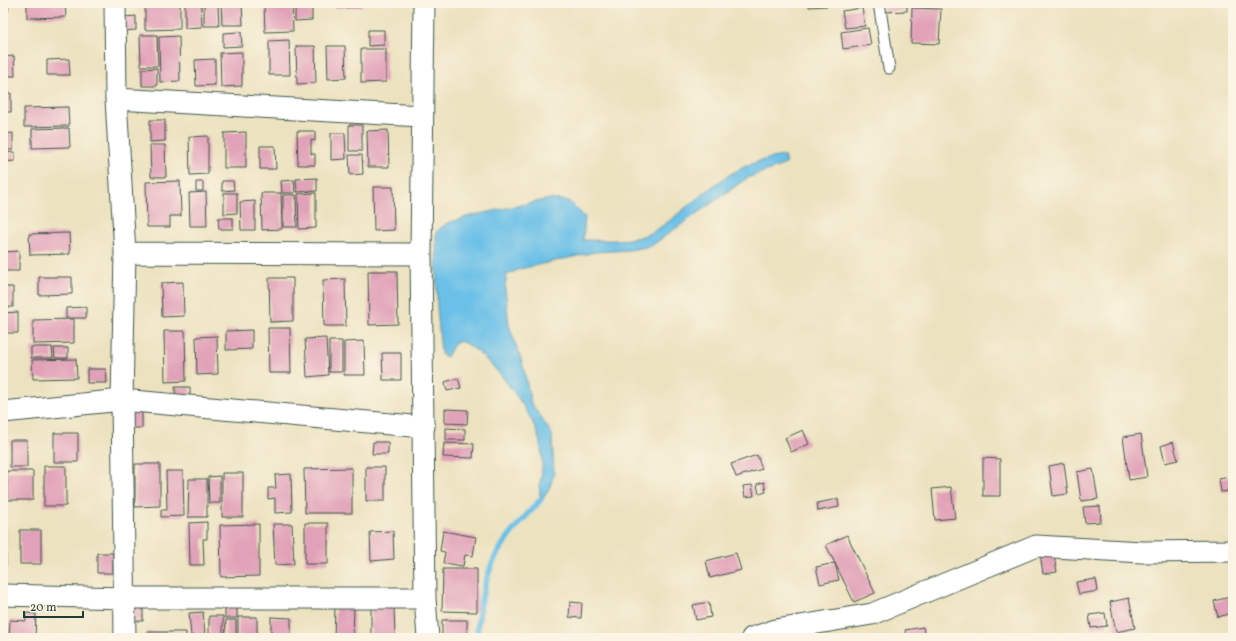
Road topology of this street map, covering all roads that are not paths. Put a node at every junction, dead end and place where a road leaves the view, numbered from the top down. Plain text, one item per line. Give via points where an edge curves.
1 (115, 3) edge
2 (424, 3) edge
3 (879, 3) edge
4 (889, 68) dead end
5 (116, 99) junction
6 (422, 116) junction
7 (125, 253) junction
8 (421, 254) junction
9 (122, 400) junction
10 (3, 412) edge
11 (424, 427) junction
12 (1233, 551) edge
13 (3, 595) edge
14 (125, 598) junction
15 (426, 598) junction
16 (125, 638) edge
17 (428, 638) edge
18 (752, 638) edge

1 - 5 street
2 - 6 street
3 - 4 lane
5 - 6 street
5 - 7 street
6 - 8 street
7 - 8 street
7 - 9 street
8 - 11 street
9 - 10 street
9 - 11 street
9 - 14 street
11 - 15 street
12 - 18 street via 1142,552 1036,546 872,614 776,630
13 - 14 street
14 - 15 street
14 - 16 street
15 - 17 street

